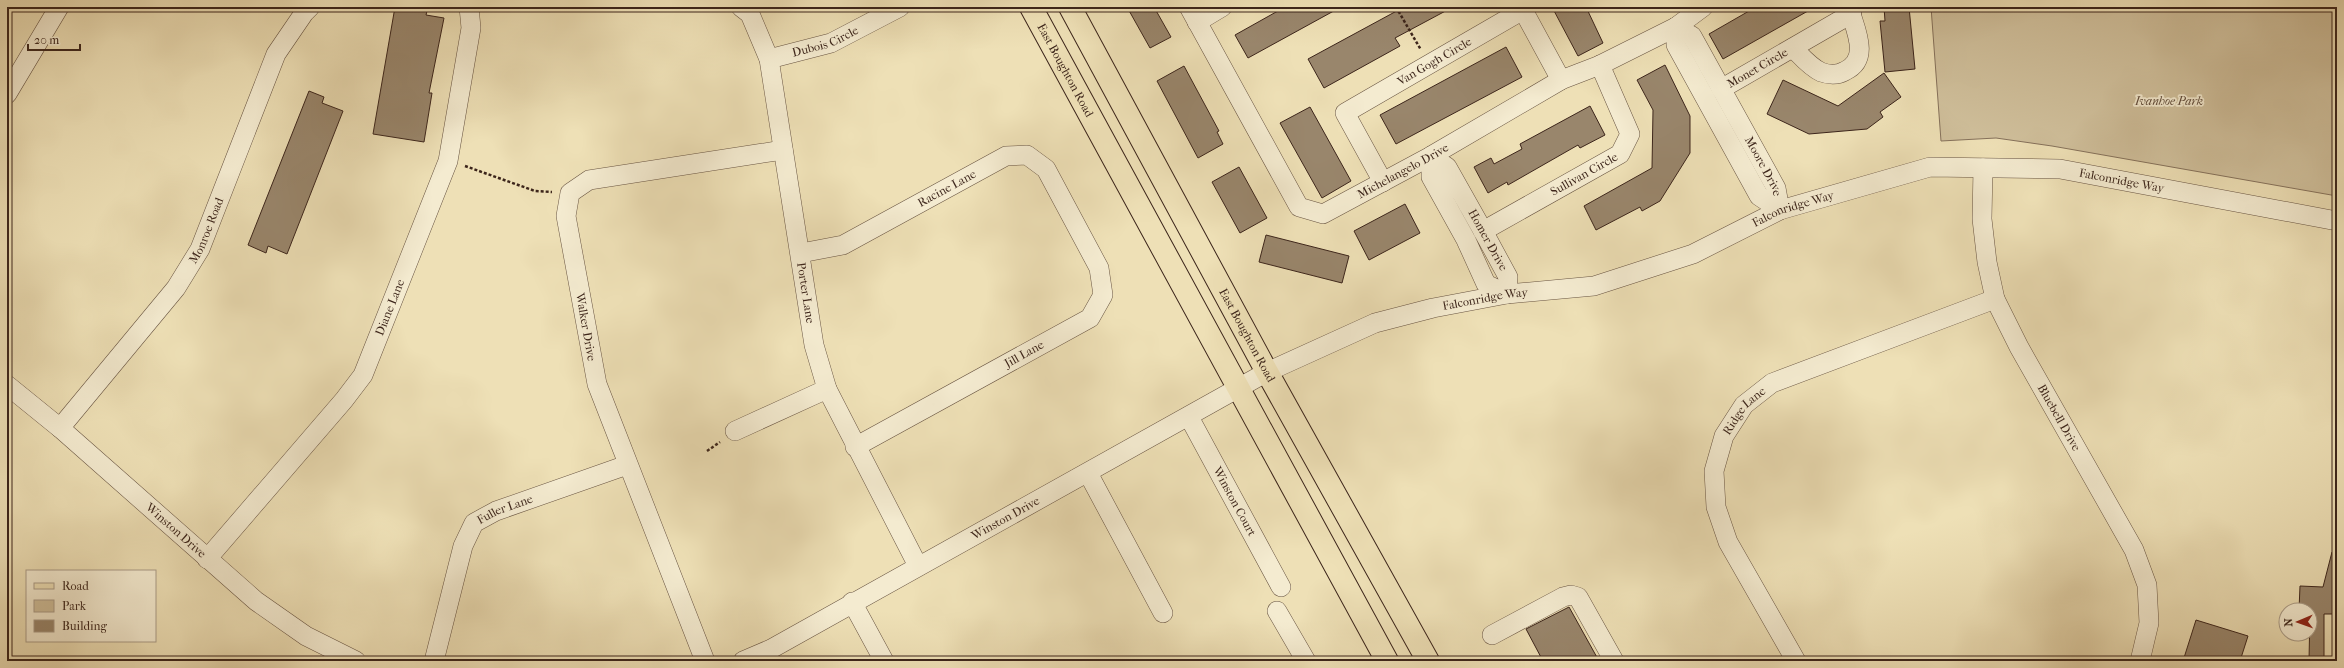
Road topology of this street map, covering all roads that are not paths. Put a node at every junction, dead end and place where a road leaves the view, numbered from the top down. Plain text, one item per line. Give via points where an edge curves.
1 (59, 7) edge
2 (310, 7) edge
3 (468, 7) edge
4 (741, 7) edge
5 (900, 7) edge
6 (1031, 7) edge
7 (1070, 7) edge
8 (1222, 7) edge
9 (1696, 10) edge
10 (1852, 10) edge
11 (1193, 14) edge
12 (1676, 27) junction
13 (1793, 48) junction
14 (769, 59) junction
15 (1600, 65) junction
16 (1561, 80) junction
17 (1721, 89) junction
18 (7, 94) edge
19 (783, 150) junction
20 (1432, 156) junction
21 (1983, 168) junction
22 (1383, 182) junction
23 (1780, 210) junction
24 (1070, 211) joint
25 (2337, 221) edge
26 (1483, 232) junction
27 (801, 253) junction
28 (1506, 294) junction
29 (1995, 298) junction
30 (1267, 372) junction
31 (7, 385) edge
32 (1238, 388) junction
33 (827, 389) junction
34 (1189, 417) junction
35 (60, 428) junction
36 (736, 431) dead end
37 (855, 447) junction
38 (627, 465) junction
39 (1088, 473) junction
40 (208, 559) junction
41 (918, 566) junction
42 (1281, 587) dead end
43 (852, 602) junction
44 (1277, 611) dead end
45 (1163, 613) dead end
46 (1492, 635) dead end
47 (356, 661) edge
48 (434, 661) edge
49 (705, 661) edge
50 (743, 661) edge
51 (884, 661) edge
52 (1306, 661) edge
53 (1387, 661) edge
54 (1428, 661) edge
55 (1614, 661) edge
56 (1796, 661) edge
57 (2140, 661) edge

1 - 18 street
2 - 35 street, Monroe Road via 276,54 200,249 176,288
3 - 40 street, Diane Lane via 471,28 448,161 363,375
4 - 14 street, Porter Lane via 750,14
5 - 14 street, Dubois Circle via 831,43
6 - 32 main road, East Boughton Road
7 - 30 main road, East Boughton Road
8 - 11 street
9 - 12 street, Michelangelo Drive
10 - 13 street, Monet Circle
10 - 13 street, Monet Circle via 1860,49 1854,65 1847,70 1839,74 1822,72
11 - 22 street, Michelangelo Drive via 1300,207 1323,214
12 - 15 street, Michelangelo Drive
12 - 17 street, Moore Drive via 1692,36
12 - 23 street, Moore Drive via 1676,45 1759,196
13 - 17 street, Monet Circle
14 - 19 street, Porter Lane
15 - 16 street, Michelangelo Drive
15 - 26 street, Sullivan Circle via 1630,134 1620,154
16 - 20 street, Michelangelo Drive
16 - 22 street, Van Gogh Circle via 1523,10 1345,113
17 - 23 street, Moore Drive via 1776,188
19 - 27 street, Porter Lane
19 - 38 street, Walker Drive via 589,180 570,193 566,216 597,384
20 - 22 street, Michelangelo Drive
20 - 26 street, Homer Drive via 1447,167
20 - 28 street, Homer Drive via 1431,177 1466,240 1486,284
21 - 23 street, Falconridge Way via 1930,167
21 - 25 street, Falconridge Way via 2060,169
21 - 29 street, Bluebell Drive via 1982,219 1986,262
23 - 28 street, Falconridge Way via 1693,254 1594,286
24 - 27 street, Racine Lane via 1046,169 1028,155 1006,156 843,245
24 - 37 street, Jill Lane via 1099,268 1104,294 1090,318
26 - 28 street, Homer Drive via 1508,277
27 - 33 street, Porter Lane via 814,346
28 - 30 street, Falconridge Way via 1433,308 1375,323
29 - 56 street, Ridge Lane via 1772,383 1744,405 1724,436 1714,471 1716,508 1728,542
29 - 57 street, Bluebell Drive via 2019,348 2134,550 2147,585 2149,623
30 - 32 street, Winston Drive
30 - 54 main road, East Boughton Road
31 - 35 street, Winston Drive
32 - 34 street, Winston Drive
32 - 53 main road, East Boughton Road
33 - 36 street
33 - 37 street, Porter Lane
34 - 39 street, Winston Drive
34 - 42 street, Winston Court
35 - 40 street, Winston Drive
37 - 41 street, Porter Lane
38 - 48 street, Fuller Lane via 496,511 474,523 463,546
38 - 49 street, Walker Drive
39 - 41 street, Winston Drive
39 - 45 street
40 - 47 street, Winston Drive via 256,601 306,636
41 - 43 street, Winston Drive
43 - 50 street, Winston Drive via 771,649
43 - 51 street
44 - 52 street
46 - 55 street via 1562,597 1572,595 1578,597

